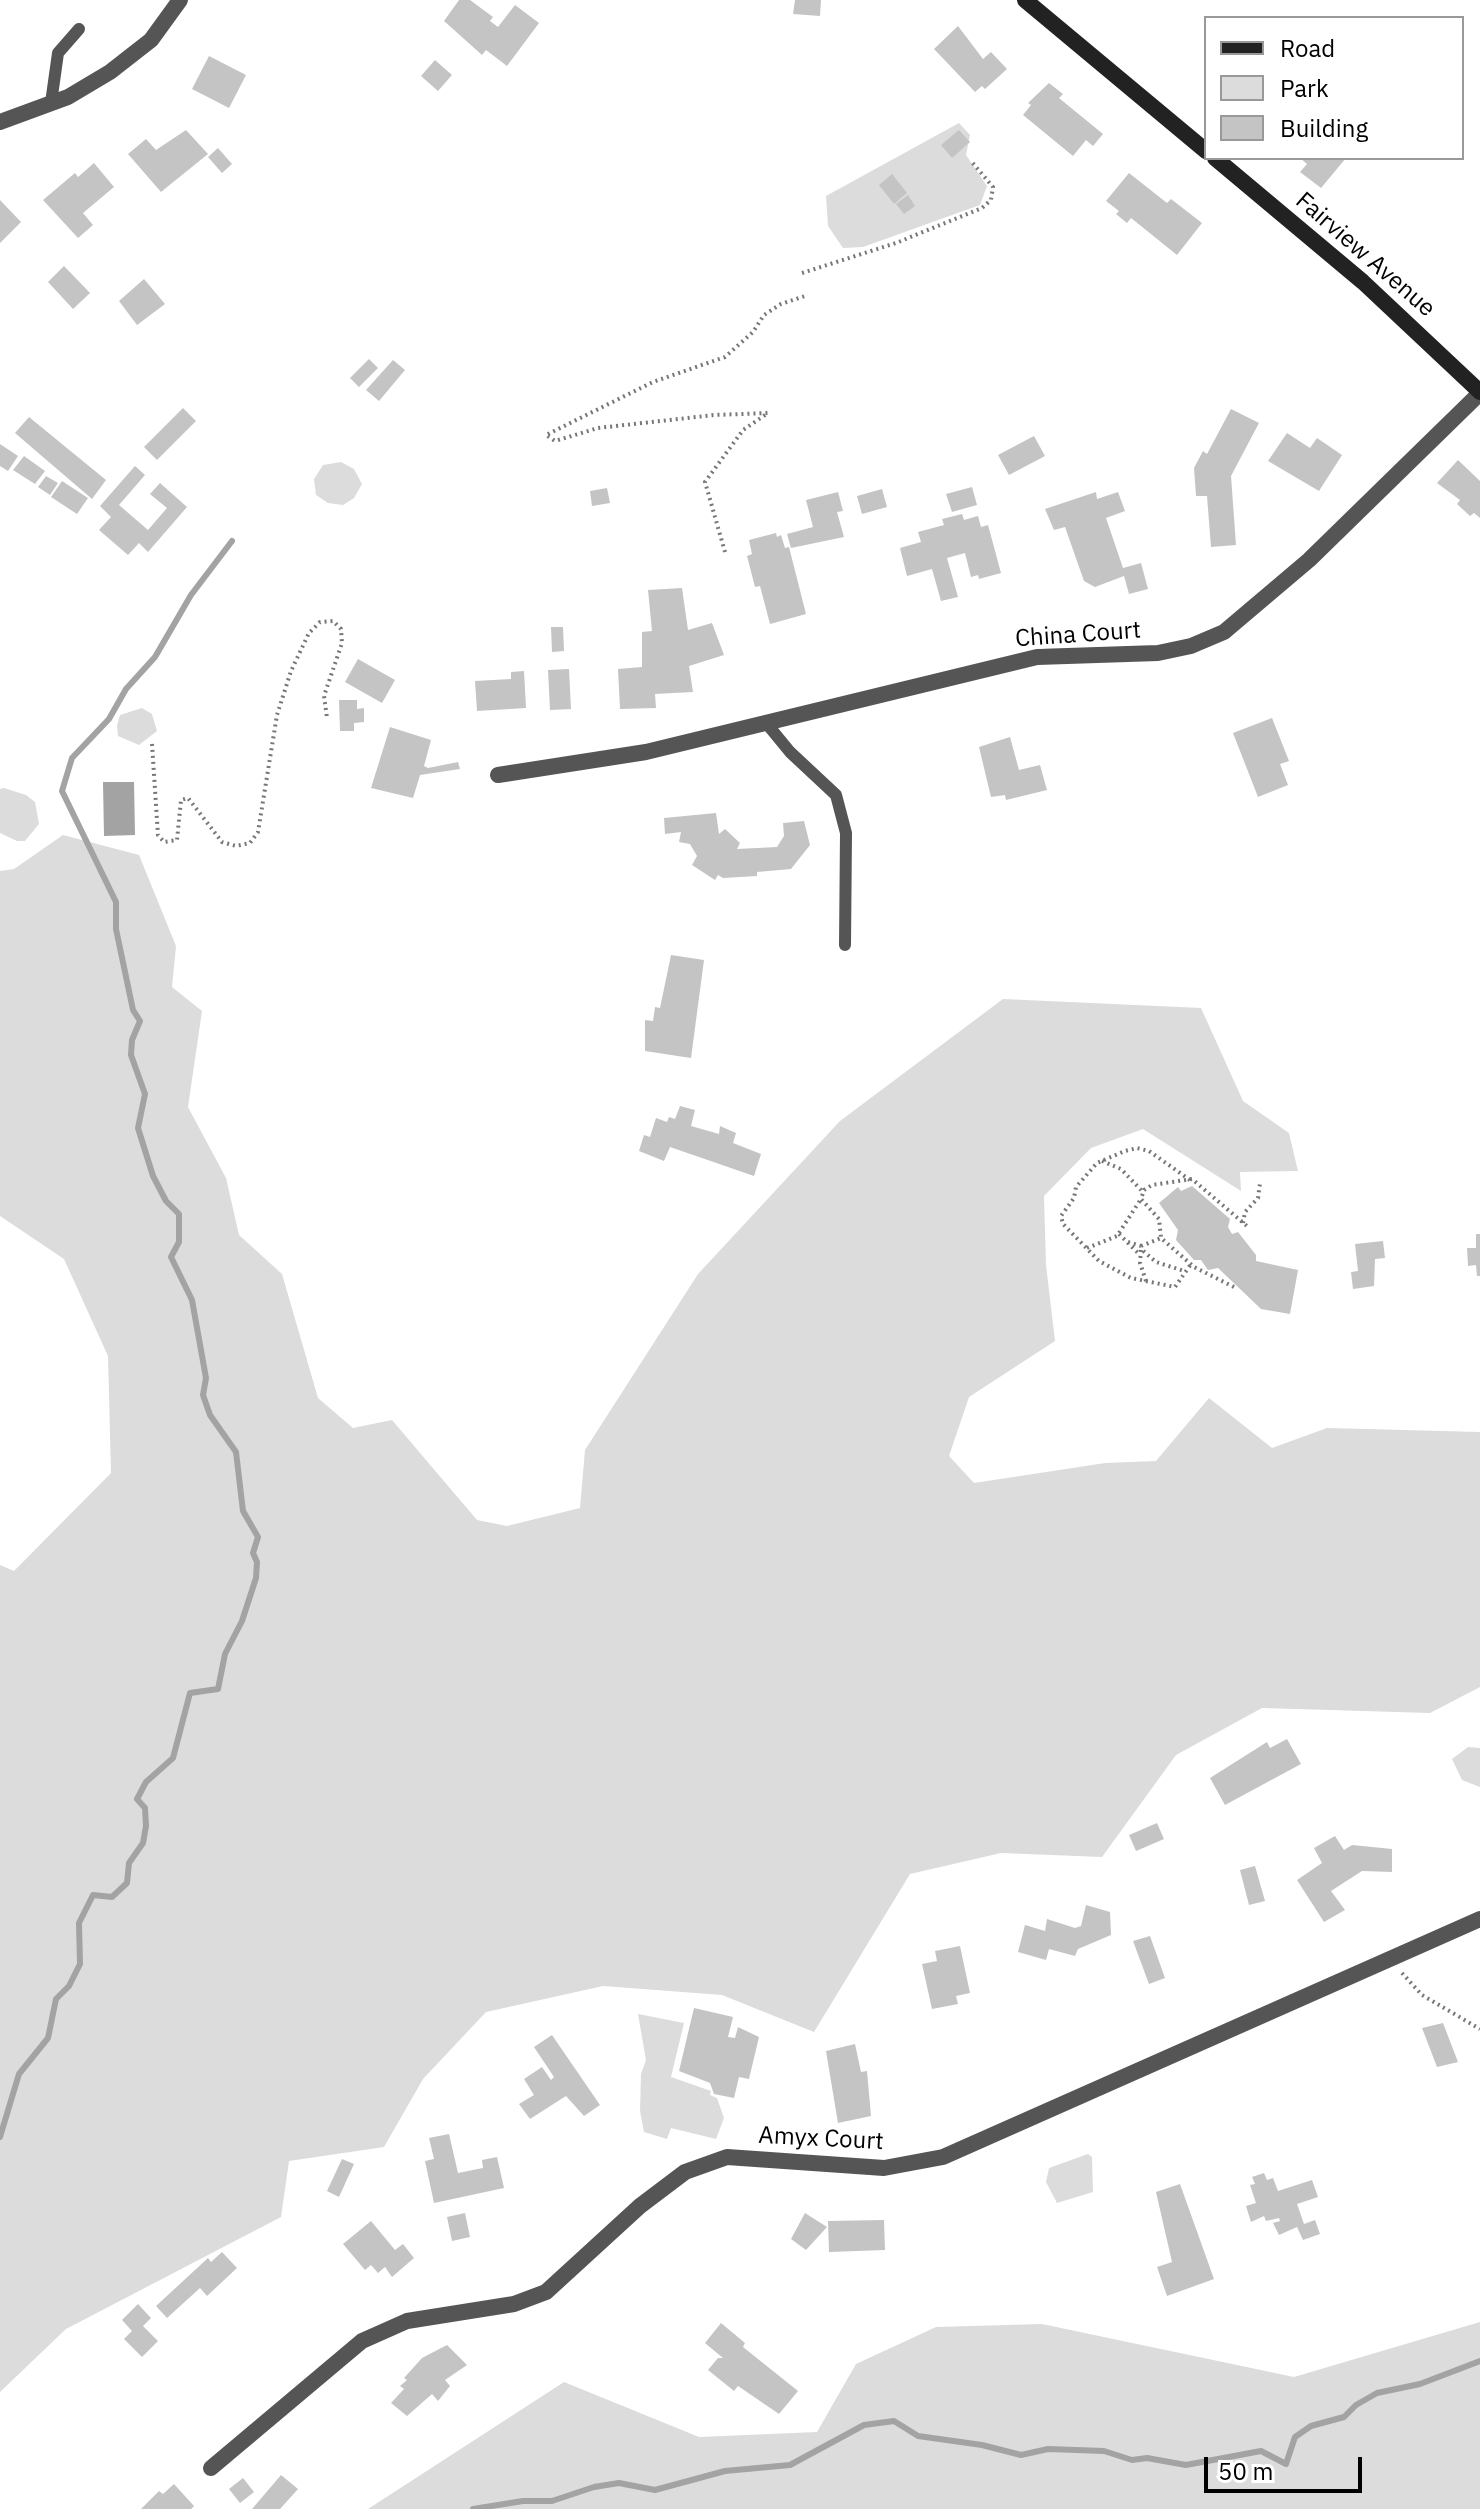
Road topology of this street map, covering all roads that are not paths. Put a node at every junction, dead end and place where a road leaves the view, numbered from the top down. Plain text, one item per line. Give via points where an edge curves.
1 (180, 0) edge
2 (1025, 0) edge
3 (79, 29) dead end
4 (51, 103) junction
5 (0, 122) edge
6 (1204, 149) edge
7 (1217, 160) edge
8 (1480, 392) edge
9 (767, 724) junction
10 (498, 775) dead end
11 (845, 945) dead end
12 (1480, 1919) edge
13 (211, 2468) dead end

1 - 4 street via 151,40 110,72
2 - 6 main road
3 - 4 lane via 58,53
4 - 5 street
7 - 8 main road, Fairview Avenue via 1363,282
8 - 9 street, China Court via 1309,560 1224,632 1158,653 1037,657
9 - 10 street, China Court via 646,752
9 - 11 lane via 836,795 846,833
12 - 13 street, Amyx Court via 943,2157 884,2168 727,2157 685,2172 546,2292 514,2304 407,2321 362,2341

